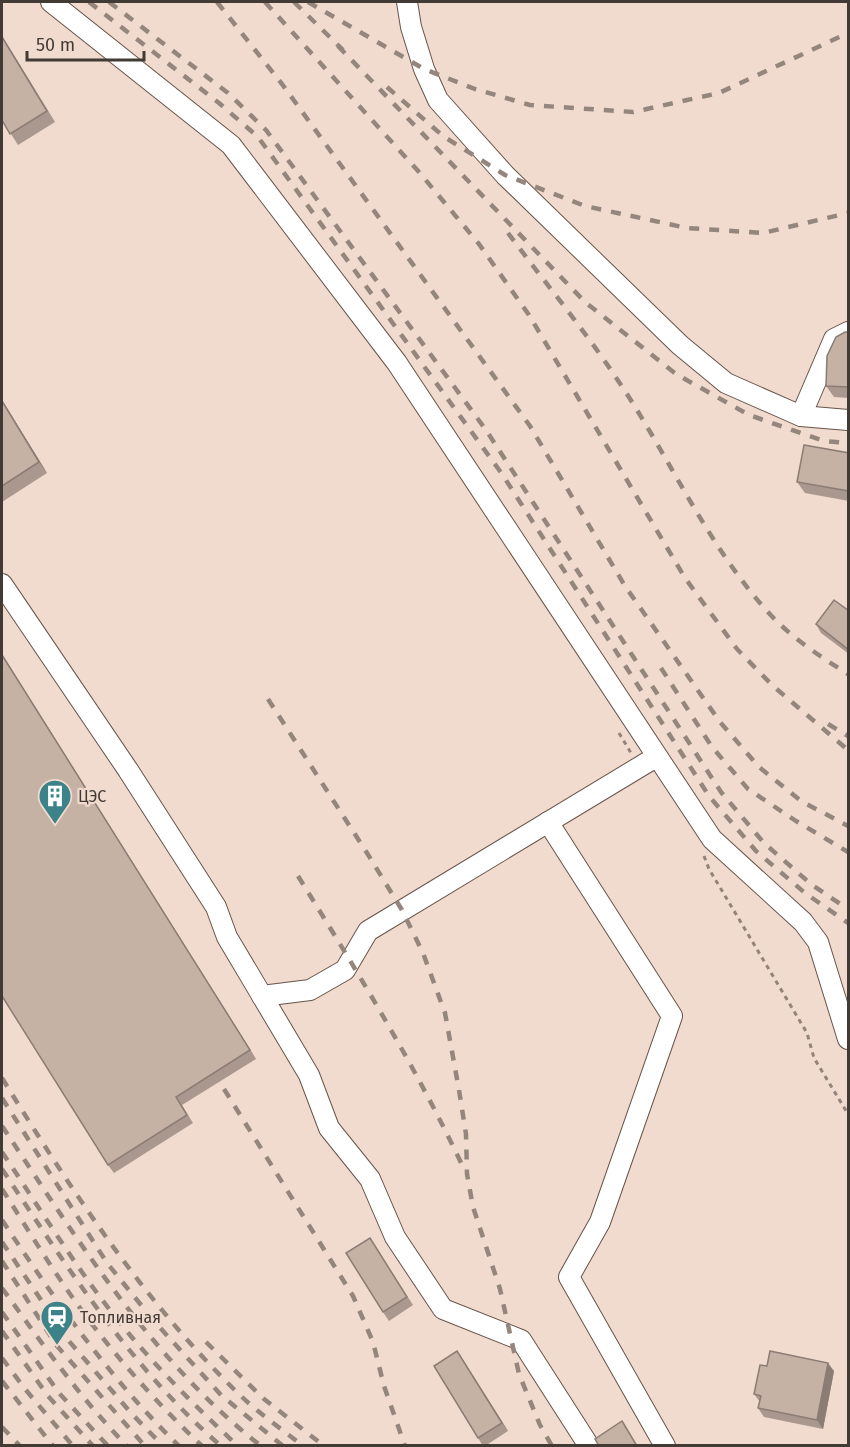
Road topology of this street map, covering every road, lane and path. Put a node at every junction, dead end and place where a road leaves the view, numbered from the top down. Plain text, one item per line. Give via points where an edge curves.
1 (51, 2) edge
2 (407, 2) edge
3 (849, 332) edge
4 (801, 416) junction
5 (849, 420) edge
6 (2, 584) edge
7 (615, 727) dead end
8 (648, 762) junction
9 (548, 822) junction
10 (701, 848) dead end
11 (262, 996) junction
12 (849, 1039) edge
13 (849, 1114) edge
14 (590, 1446) edge
15 (665, 1446) edge

1 - 8 lane via 231,146 397,363
2 - 4 lane via 417,48 438,100 506,175 680,345 726,383
3 - 4 lane via 834,339
4 - 5 lane
6 - 11 lane via 216,907 227,937
7 - 8 path
8 - 9 lane
8 - 12 lane via 712,839 812,932
9 - 11 lane via 368,931 345,969 310,990
9 - 15 lane via 672,1016 600,1222 569,1277
10 - 13 path via 709,869 807,1032 814,1058
11 - 14 lane via 309,1075 329,1128 370,1179 395,1237 443,1309 521,1340

